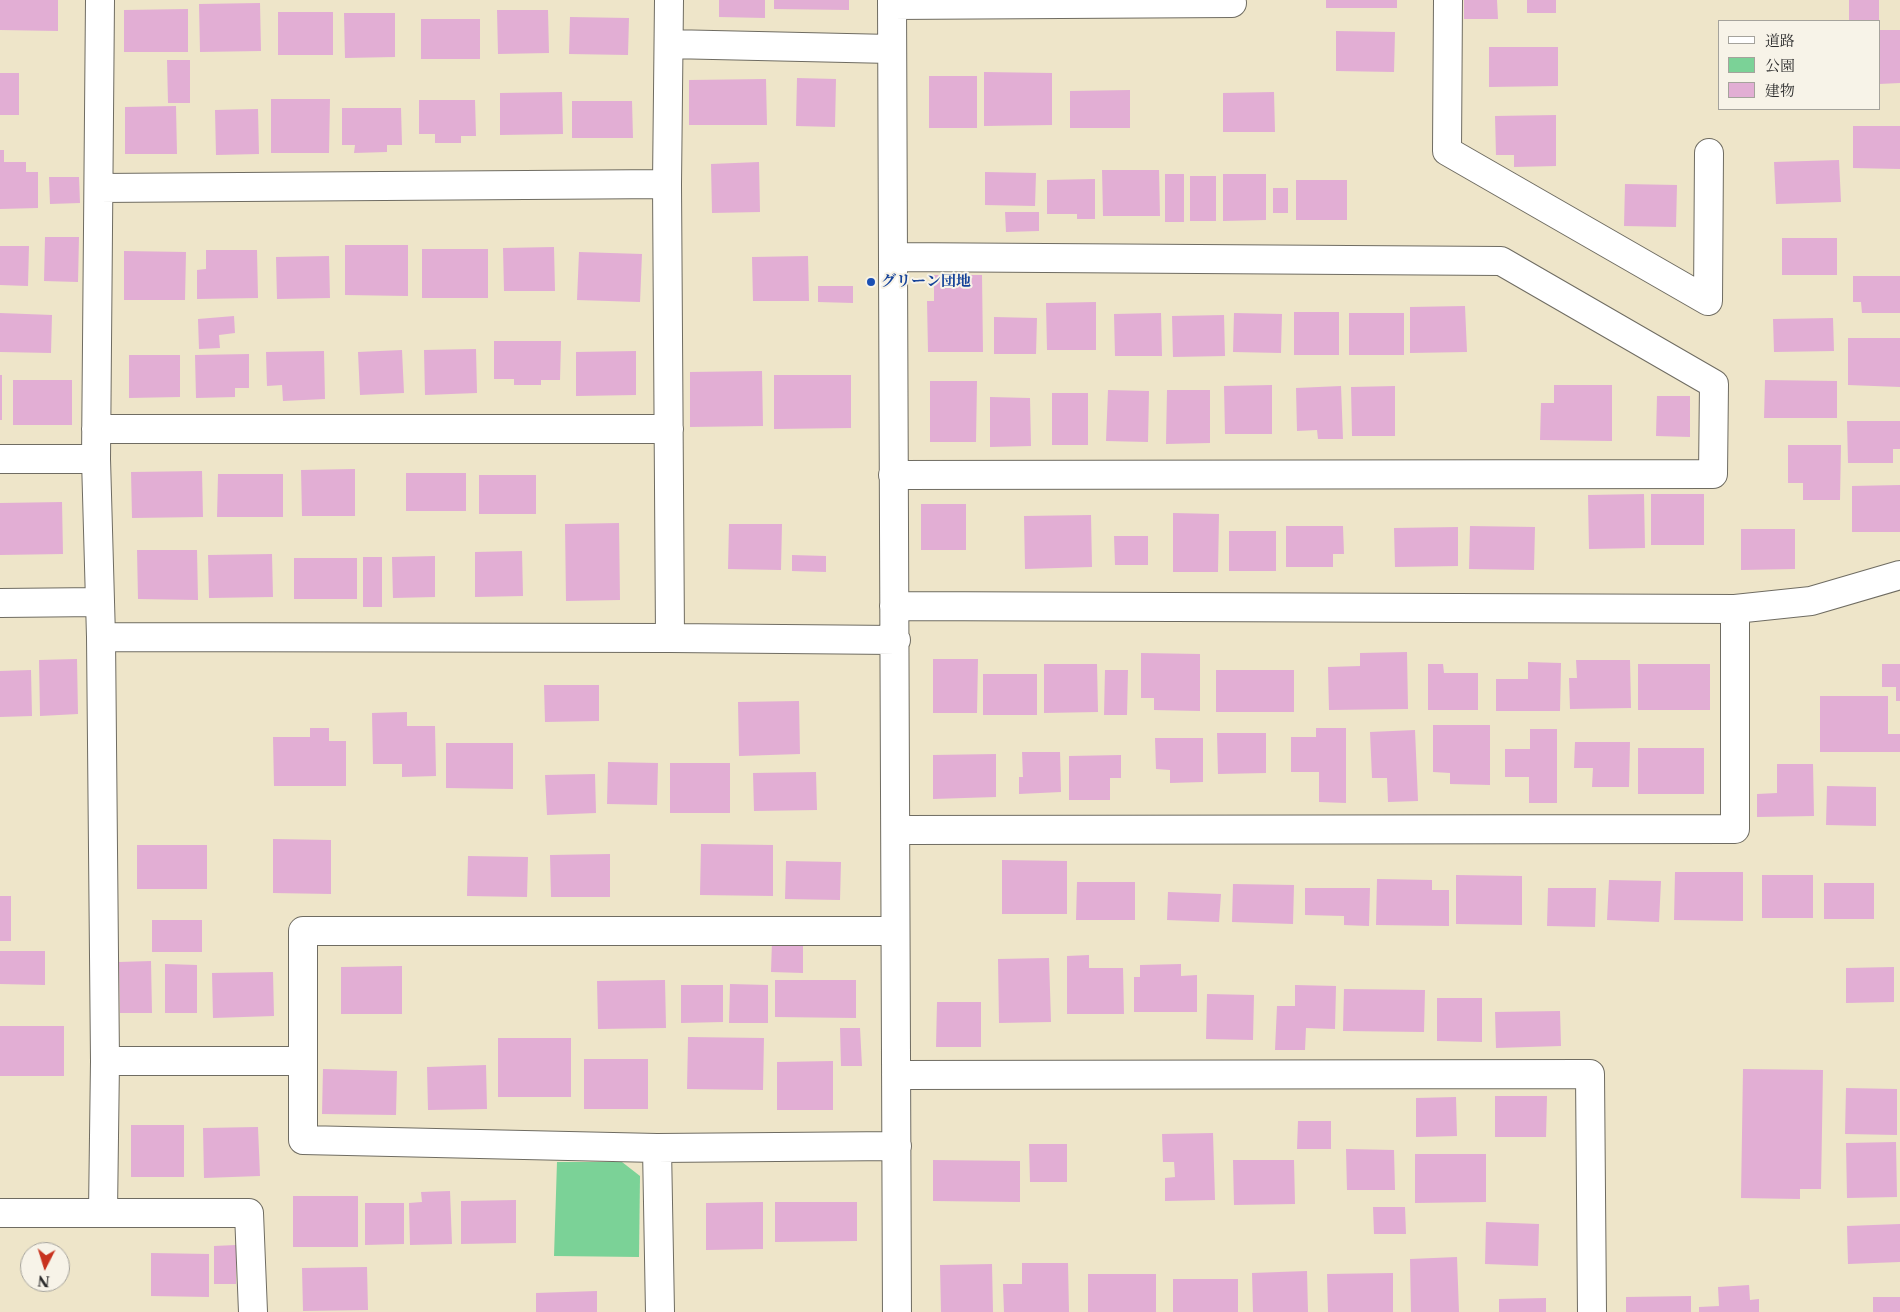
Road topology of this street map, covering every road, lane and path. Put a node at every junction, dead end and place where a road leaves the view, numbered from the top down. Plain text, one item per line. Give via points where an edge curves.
1 (100, 0) edge
2 (669, 0) edge
3 (1448, 0) edge
4 (892, 2) edge
5 (1232, 3) dead end
6 (669, 44) junction
7 (891, 50) junction
8 (1710, 153) dead end
9 (667, 184) junction
10 (99, 188) junction
11 (894, 257) junction
12 (96, 429) junction
13 (669, 430) junction
14 (0, 458) edge
15 (96, 459) junction
16 (893, 475) junction
17 (1900, 576) edge
18 (0, 602) edge
19 (99, 602) junction
20 (894, 606) junction
21 (1735, 609) junction
22 (101, 637) junction
23 (670, 638) junction
24 (896, 640) junction
25 (896, 830) junction
26 (895, 931) junction
27 (105, 1061) junction
28 (302, 1062) junction
29 (896, 1075) junction
30 (897, 1146) junction
31 (657, 1148) junction
32 (103, 1212) junction
33 (0, 1213) edge
34 (253, 1312) edge
35 (660, 1312) edge
36 (897, 1312) edge
37 (1592, 1312) edge

1 - 10 street
2 - 6 street
3 - 8 street via 1447,151 1708,301
4 - 5 street
4 - 7 street
6 - 7 street
6 - 9 street
7 - 11 street
9 - 10 street
9 - 13 street
10 - 12 street
11 - 16 street
11 - 16 street via 1501,262 1714,384 1714,474
12 - 13 street
12 - 15 street
13 - 23 street
14 - 15 street
15 - 19 street
16 - 20 street
17 - 21 street via 1811,601
18 - 19 street
19 - 22 street
20 - 21 street
20 - 24 street
21 - 25 street via 1735,829
22 - 23 street
22 - 27 street
23 - 24 street
24 - 25 street
25 - 26 street
26 - 28 street via 303,931
26 - 29 street
27 - 28 street
27 - 32 street
28 - 31 street via 302,1140
29 - 30 street
29 - 37 street via 1590,1074
30 - 31 street
30 - 36 street
31 - 35 street
32 - 33 street
32 - 34 street via 249,1213

